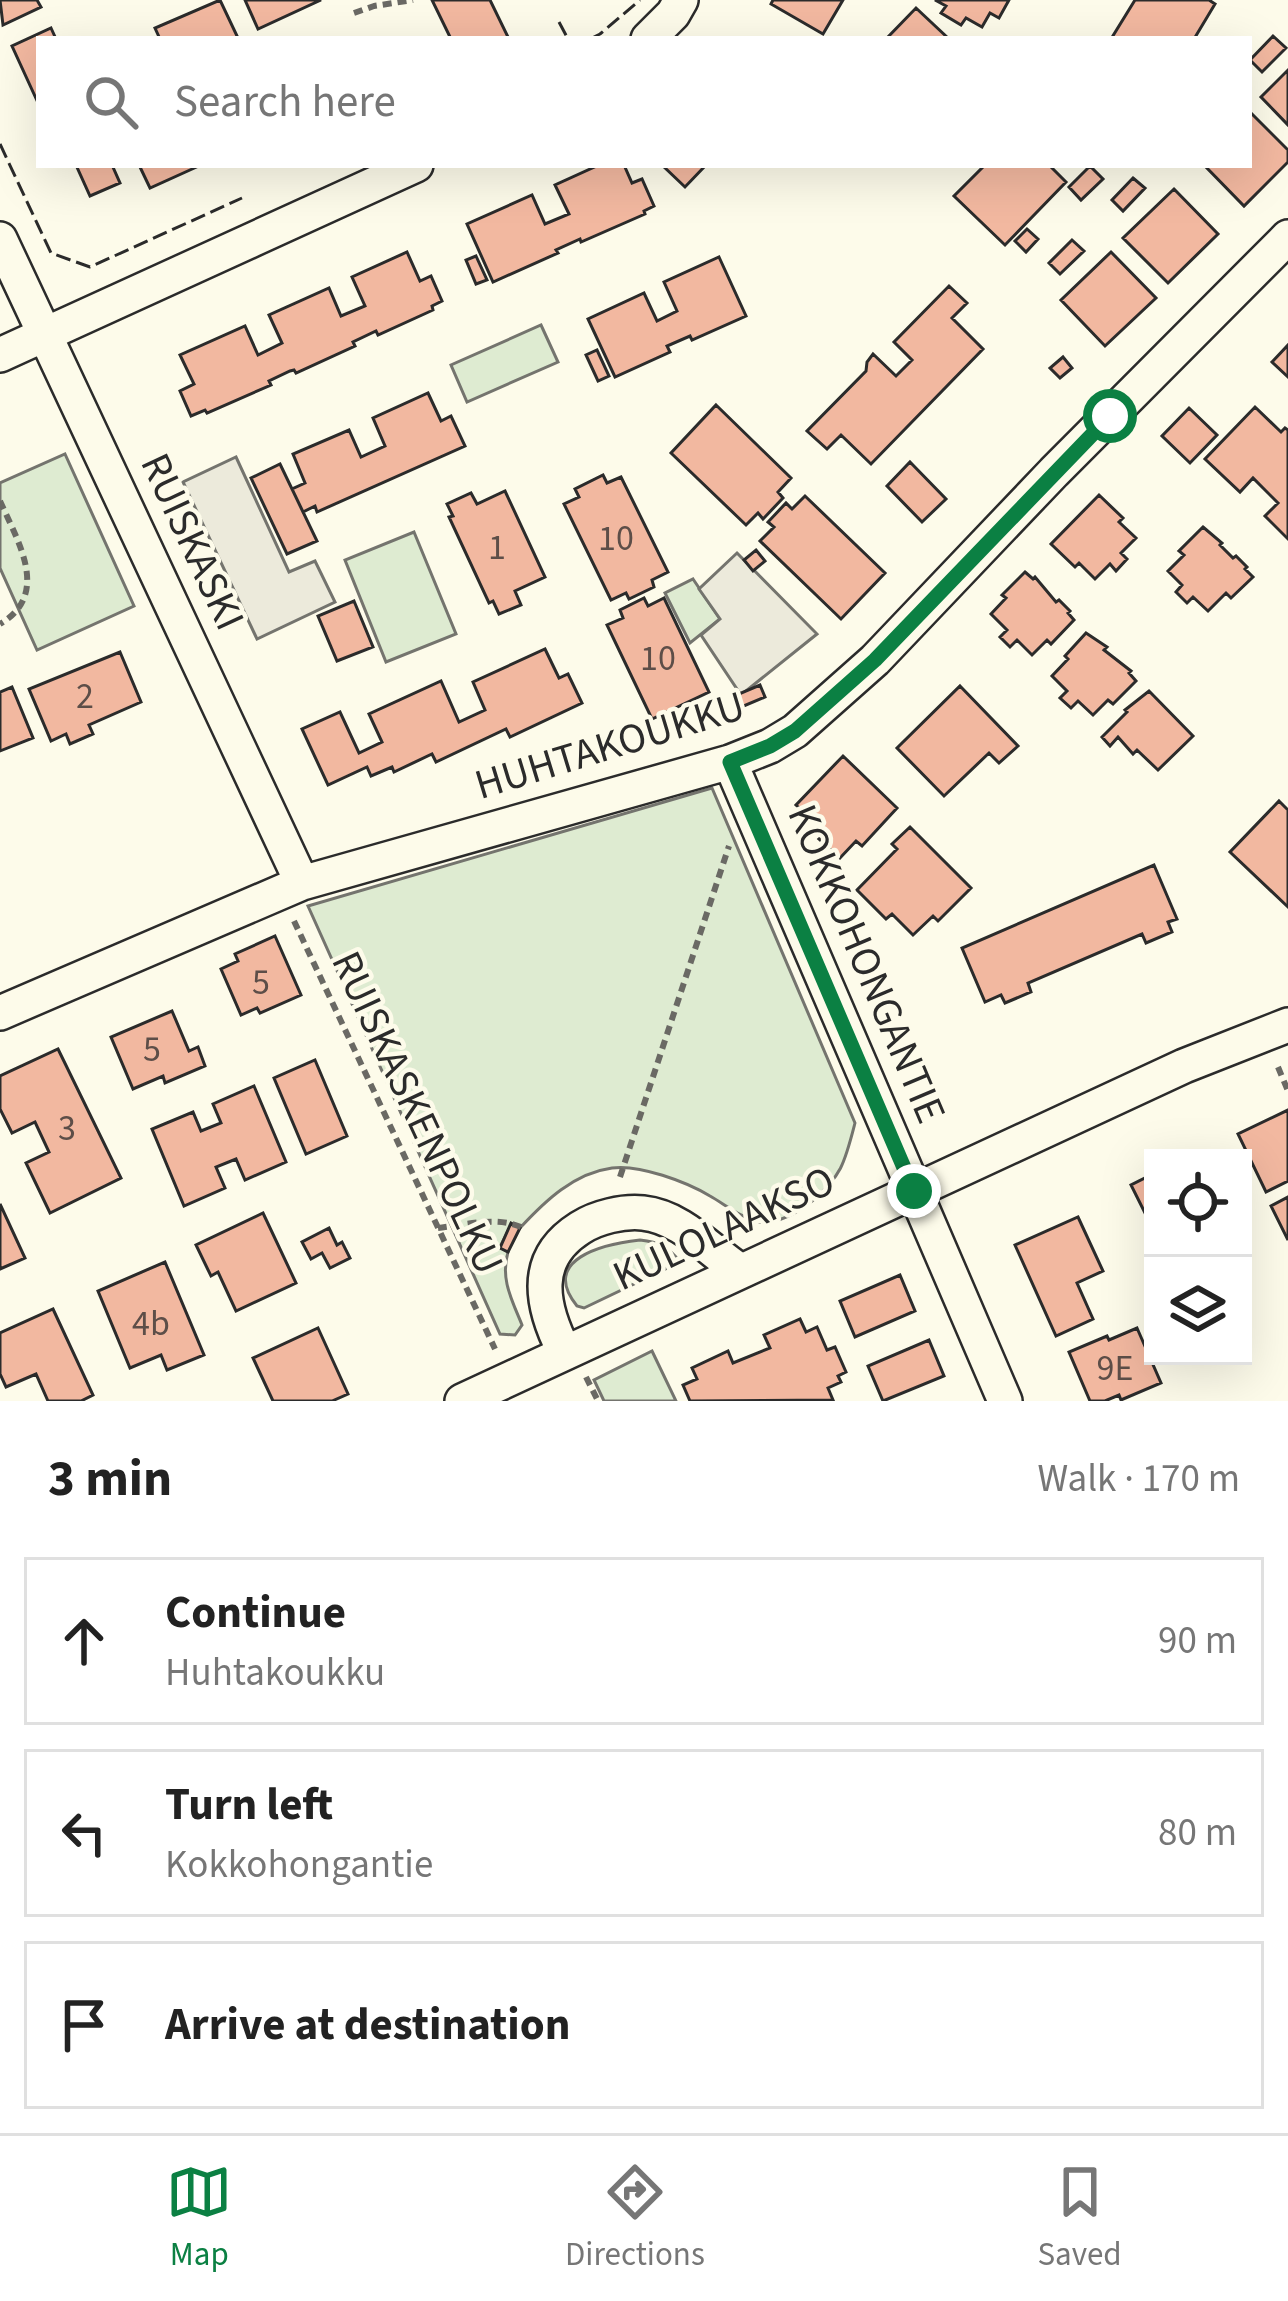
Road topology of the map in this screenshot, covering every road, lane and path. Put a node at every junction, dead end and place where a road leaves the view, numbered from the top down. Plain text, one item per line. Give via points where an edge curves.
1 (413, 0) edge
2 (681, 0) edge
3 (354, 14) dead end
4 (651, 36) edge
5 (409, 168) edge
6 (1288, 237) edge
7 (0, 239) edge
8 (45, 335) junction
9 (0, 355) edge
10 (0, 501) edge
11 (0, 624) edge
12 (730, 762) junction
13 (745, 797) junction
14 (291, 888) junction
15 (0, 1013) edge
16 (1288, 1025) edge
17 (1276, 1064) dead end
18 (1288, 1091) edge
19 (620, 1177) dead end
20 (914, 1191) junction
21 (521, 1227) dead end
22 (438, 1228) junction
23 (739, 1270) junction
24 (574, 1363) junction
25 (509, 1379) junction
26 (462, 1401) edge
27 (598, 1401) edge
28 (1005, 1401) edge

1 - 3 path
2 - 4 street
5 - 8 street
6 - 12 street, HUHTAKOUKKU via 875,660 795,731
7 - 8 street, RUISKASKI
8 - 9 street
8 - 14 street, RUISKASKI
10 - 11 path via 29,586
12 - 13 street, KOKKOHONGANTIE
12 - 14 street, HUHTAKOUKKU
13 - 19 path
13 - 20 street, KOKKOHONGANTIE
14 - 15 street, HUHTAKOUKKU
14 - 22 path, RUISKASKENPOLKU
16 - 20 street, KULOLAAKSO
17 - 18 path
20 - 23 street, KULOLAAKSO
20 - 28 street, KOKKOHONGANTIE
21 - 22 path
22 - 25 path, RUISKASKENPOLKU
23 - 24 street, KULOLAAKSO
23 - 24 street via 670,1221 645,1213 585,1224 547,1264 552,1329
24 - 25 street, KULOLAAKSO
24 - 27 path
25 - 26 street, KULOLAAKSO

